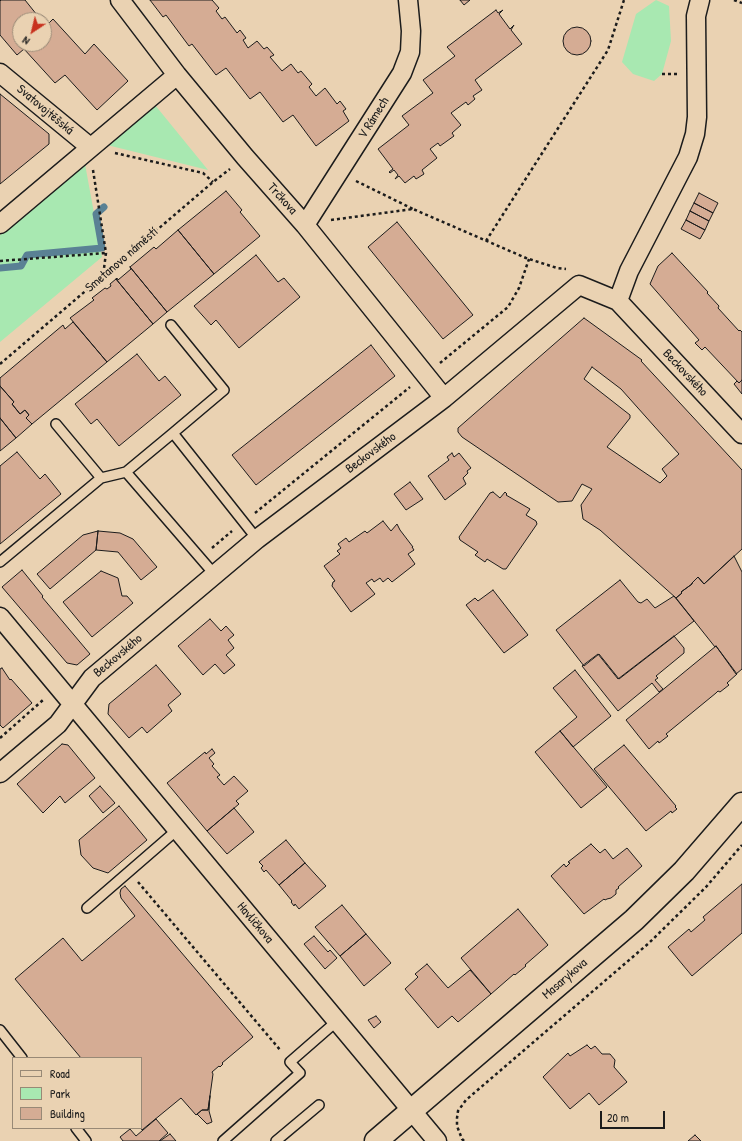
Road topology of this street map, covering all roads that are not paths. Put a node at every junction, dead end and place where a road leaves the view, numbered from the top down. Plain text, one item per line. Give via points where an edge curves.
1 (120, 0) edge
2 (408, 0) edge
3 (700, 0) edge
4 (0, 73) edge
5 (177, 75) junction
6 (90, 147) junction
7 (0, 224) edge
8 (305, 225) junction
9 (618, 301) junction
10 (171, 325) dead end
11 (444, 398) junction
12 (56, 424) dead end
13 (173, 433) junction
14 (742, 434) edge
15 (126, 472) junction
16 (101, 478) junction
17 (257, 539) junction
18 (0, 562) edge
19 (216, 575) junction
20 (5, 622) edge
21 (73, 704) junction
22 (0, 773) edge
23 (742, 804) edge
24 (178, 830) junction
25 (87, 908) dead end
26 (337, 1021) junction
27 (0, 1030) edge
28 (21, 1057) edge
29 (319, 1105) dead end
30 (412, 1111) junction
31 (77, 1129) edge
32 (86, 1141) edge
33 (223, 1141) edge
34 (276, 1141) edge
35 (376, 1141) edge
36 (437, 1141) edge

1 - 5 street, Trčkova
2 - 8 street, V Rámech via 410,52 402,73
3 - 9 street via 696,16 695,134 688,156 629,271
4 - 6 street, Svatovojtěšská
5 - 6 street
5 - 8 street, Trčkova
6 - 7 street
8 - 11 street, Trčkova
9 - 11 street, Beckovského via 579,285
9 - 14 street, Beckovského
10 - 13 lane via 224,390
11 - 17 street, Beckovského
12 - 16 lane
13 - 15 lane
13 - 17 lane
15 - 16 lane
15 - 19 lane
16 - 18 lane
17 - 19 street, Beckovského
19 - 21 street, Beckovského via 92,678
20 - 21 street, Havlíčkova
21 - 22 street, Beckovského via 58,724
21 - 24 street, Havlíčkova
23 - 30 main road, Masarykova via 684,871 634,920
24 - 25 lane
24 - 26 street, Havlíčkova
26 - 30 street, Havlíčkova
26 - 33 lane via 290,1062 300,1073
27 - 28 lane
29 - 34 lane
30 - 35 main road, Masarykova
30 - 36 street, Havlíčkova
31 - 32 lane

